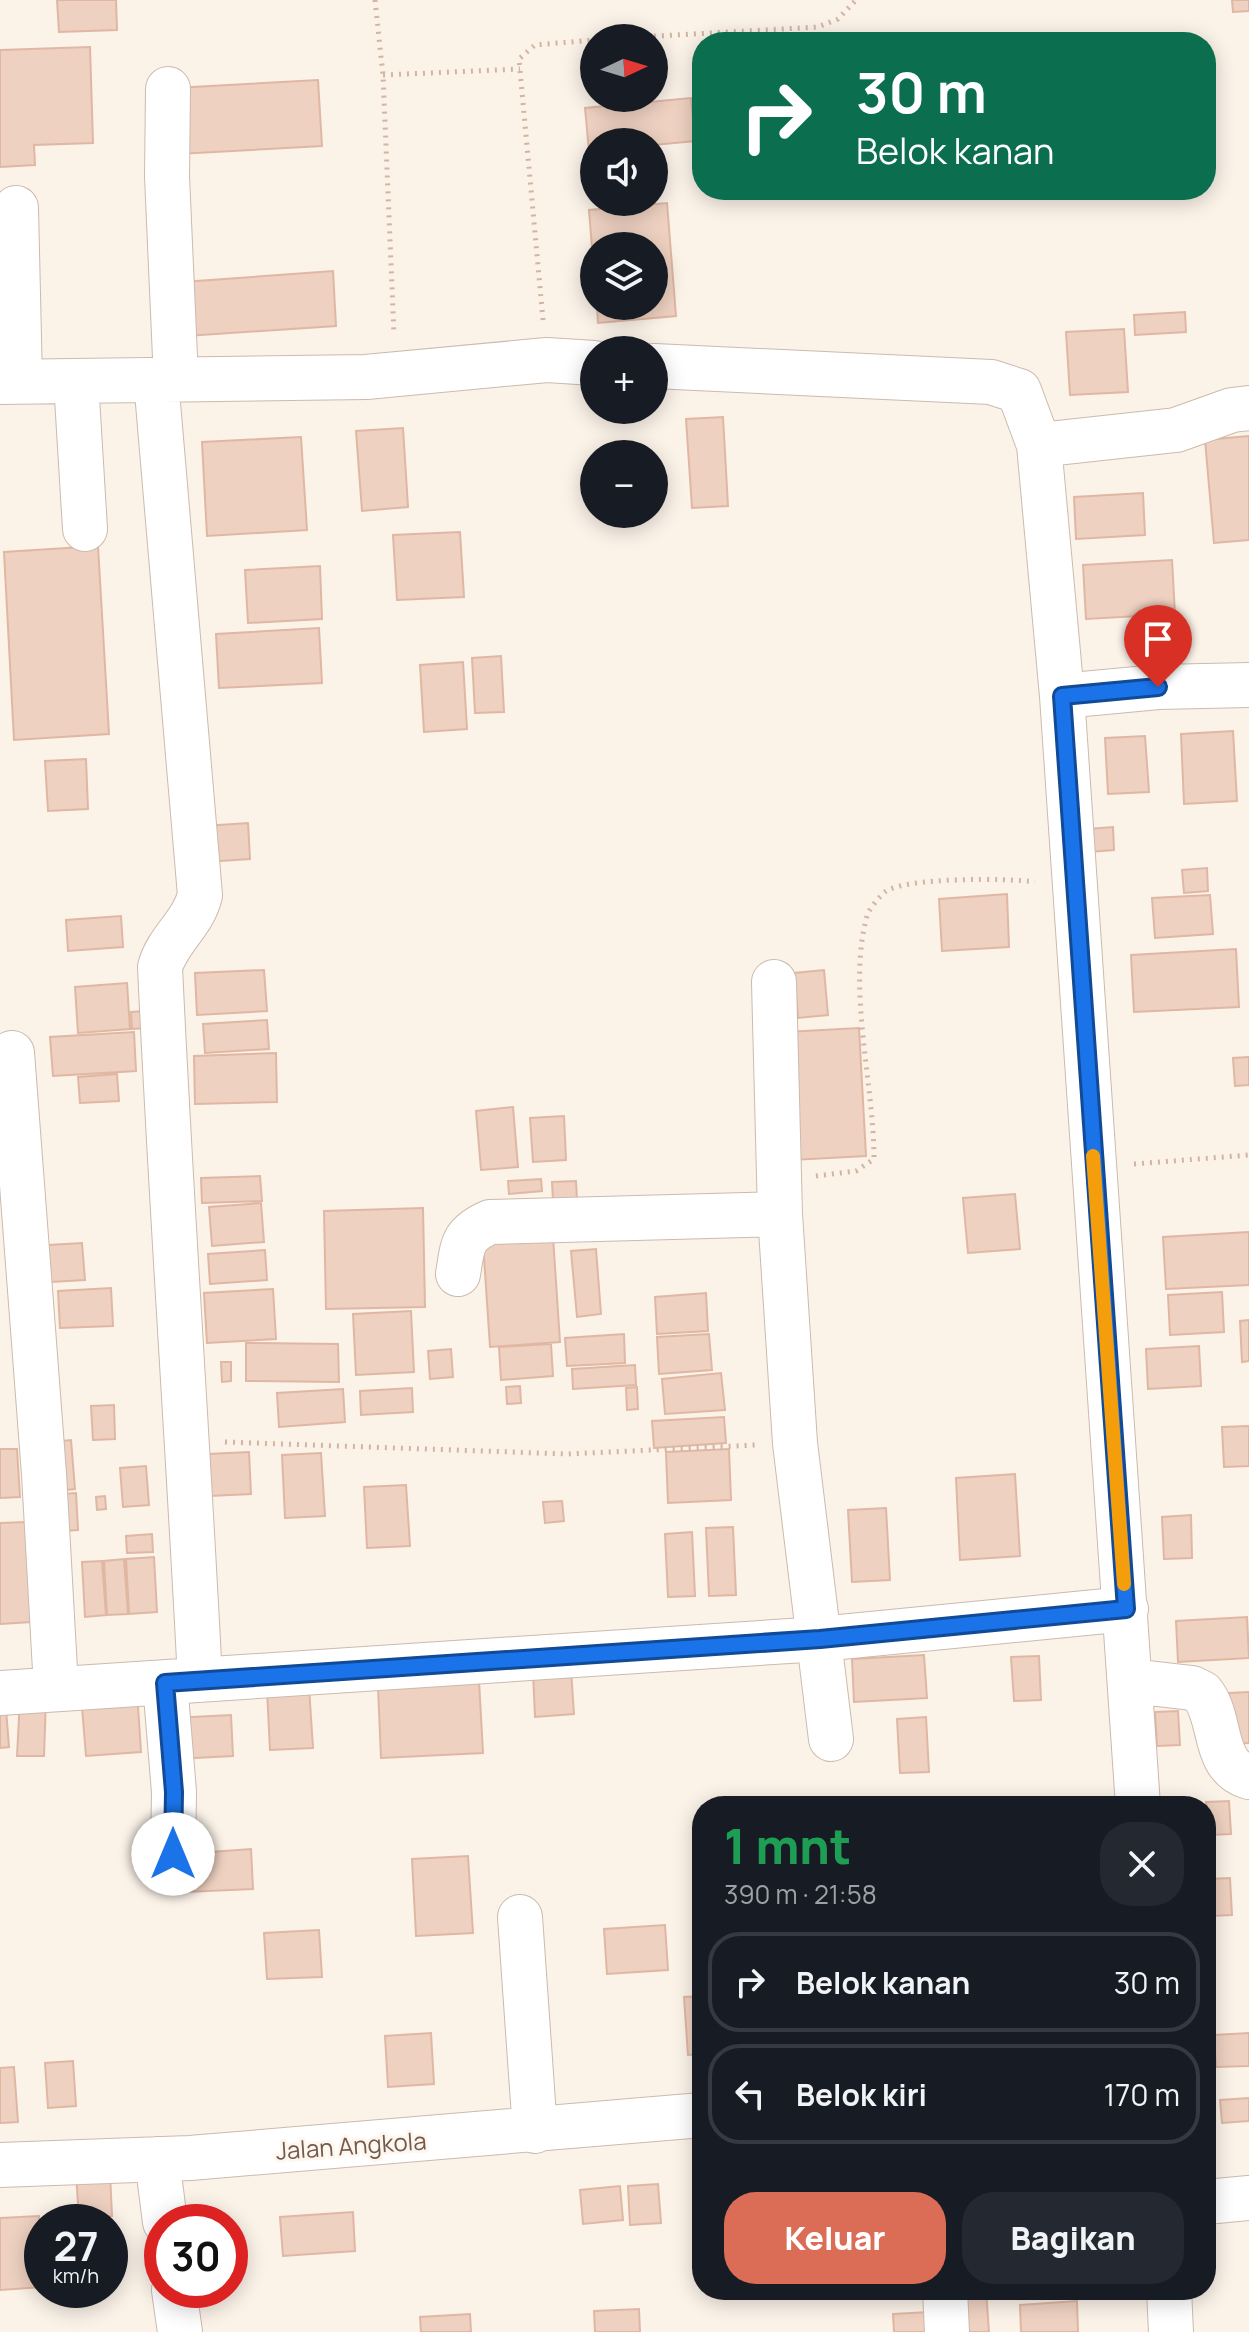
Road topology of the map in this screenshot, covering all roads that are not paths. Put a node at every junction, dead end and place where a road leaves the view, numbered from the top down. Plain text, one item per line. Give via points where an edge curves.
1 (168, 89) dead end
2 (16, 208) dead end
3 (580, 362) edge
4 (668, 367) edge
5 (166, 380) junction
6 (10, 381) edge
7 (76, 381) junction
8 (1249, 408) edge
9 (1039, 445) junction
10 (85, 529) dead end
11 (1249, 685) edge
12 (1062, 696) junction
13 (774, 982) dead end
14 (12, 1053) dead end
15 (780, 1196) junction
16 (458, 1274) dead end
17 (1126, 1609) junction
18 (820, 1639) junction
19 (183, 1681) junction
20 (1131, 1681) junction
21 (56, 1688) junction
22 (0, 1693) edge
23 (831, 1739) dead end
24 (1249, 1777) edge
25 (1137, 1796) edge
26 (173, 1854) dead end
27 (520, 1917) dead end
28 (692, 2116) edge
29 (535, 2131) junction
30 (157, 2159) junction
31 (0, 2165) edge
32 (1249, 2198) edge
33 (1216, 2201) edge
34 (163, 2204) edge
35 (945, 2300) edge
36 (1169, 2300) edge
37 (177, 2308) edge
38 (180, 2332) edge
39 (947, 2332) edge
40 (1171, 2332) edge

1 - 5 street
2 - 6 street
3 - 5 street via 547,360 396,375
4 - 9 street via 1006,384 1019,391
5 - 7 street
5 - 19 street via 200,895 196,911 169,943 160,967 188,1440
6 - 7 street
7 - 10 street
8 - 9 street via 1176,430
9 - 12 street
11 - 12 street
12 - 17 street
13 - 15 street
14 - 21 street
15 - 16 street via 490,1222 471,1230
15 - 18 street via 795,1443
17 - 18 street
17 - 20 street
18 - 19 street
18 - 23 street
19 - 21 street
19 - 26 street
20 - 24 street via 1202,1693 1227,1761
20 - 25 street
21 - 22 street
27 - 29 street
28 - 29 street, Jalan Angkola
29 - 30 street, Jalan Angkola
30 - 31 street, Jalan Angkola
30 - 34 street
32 - 33 street
35 - 39 street
36 - 40 street
37 - 38 street

